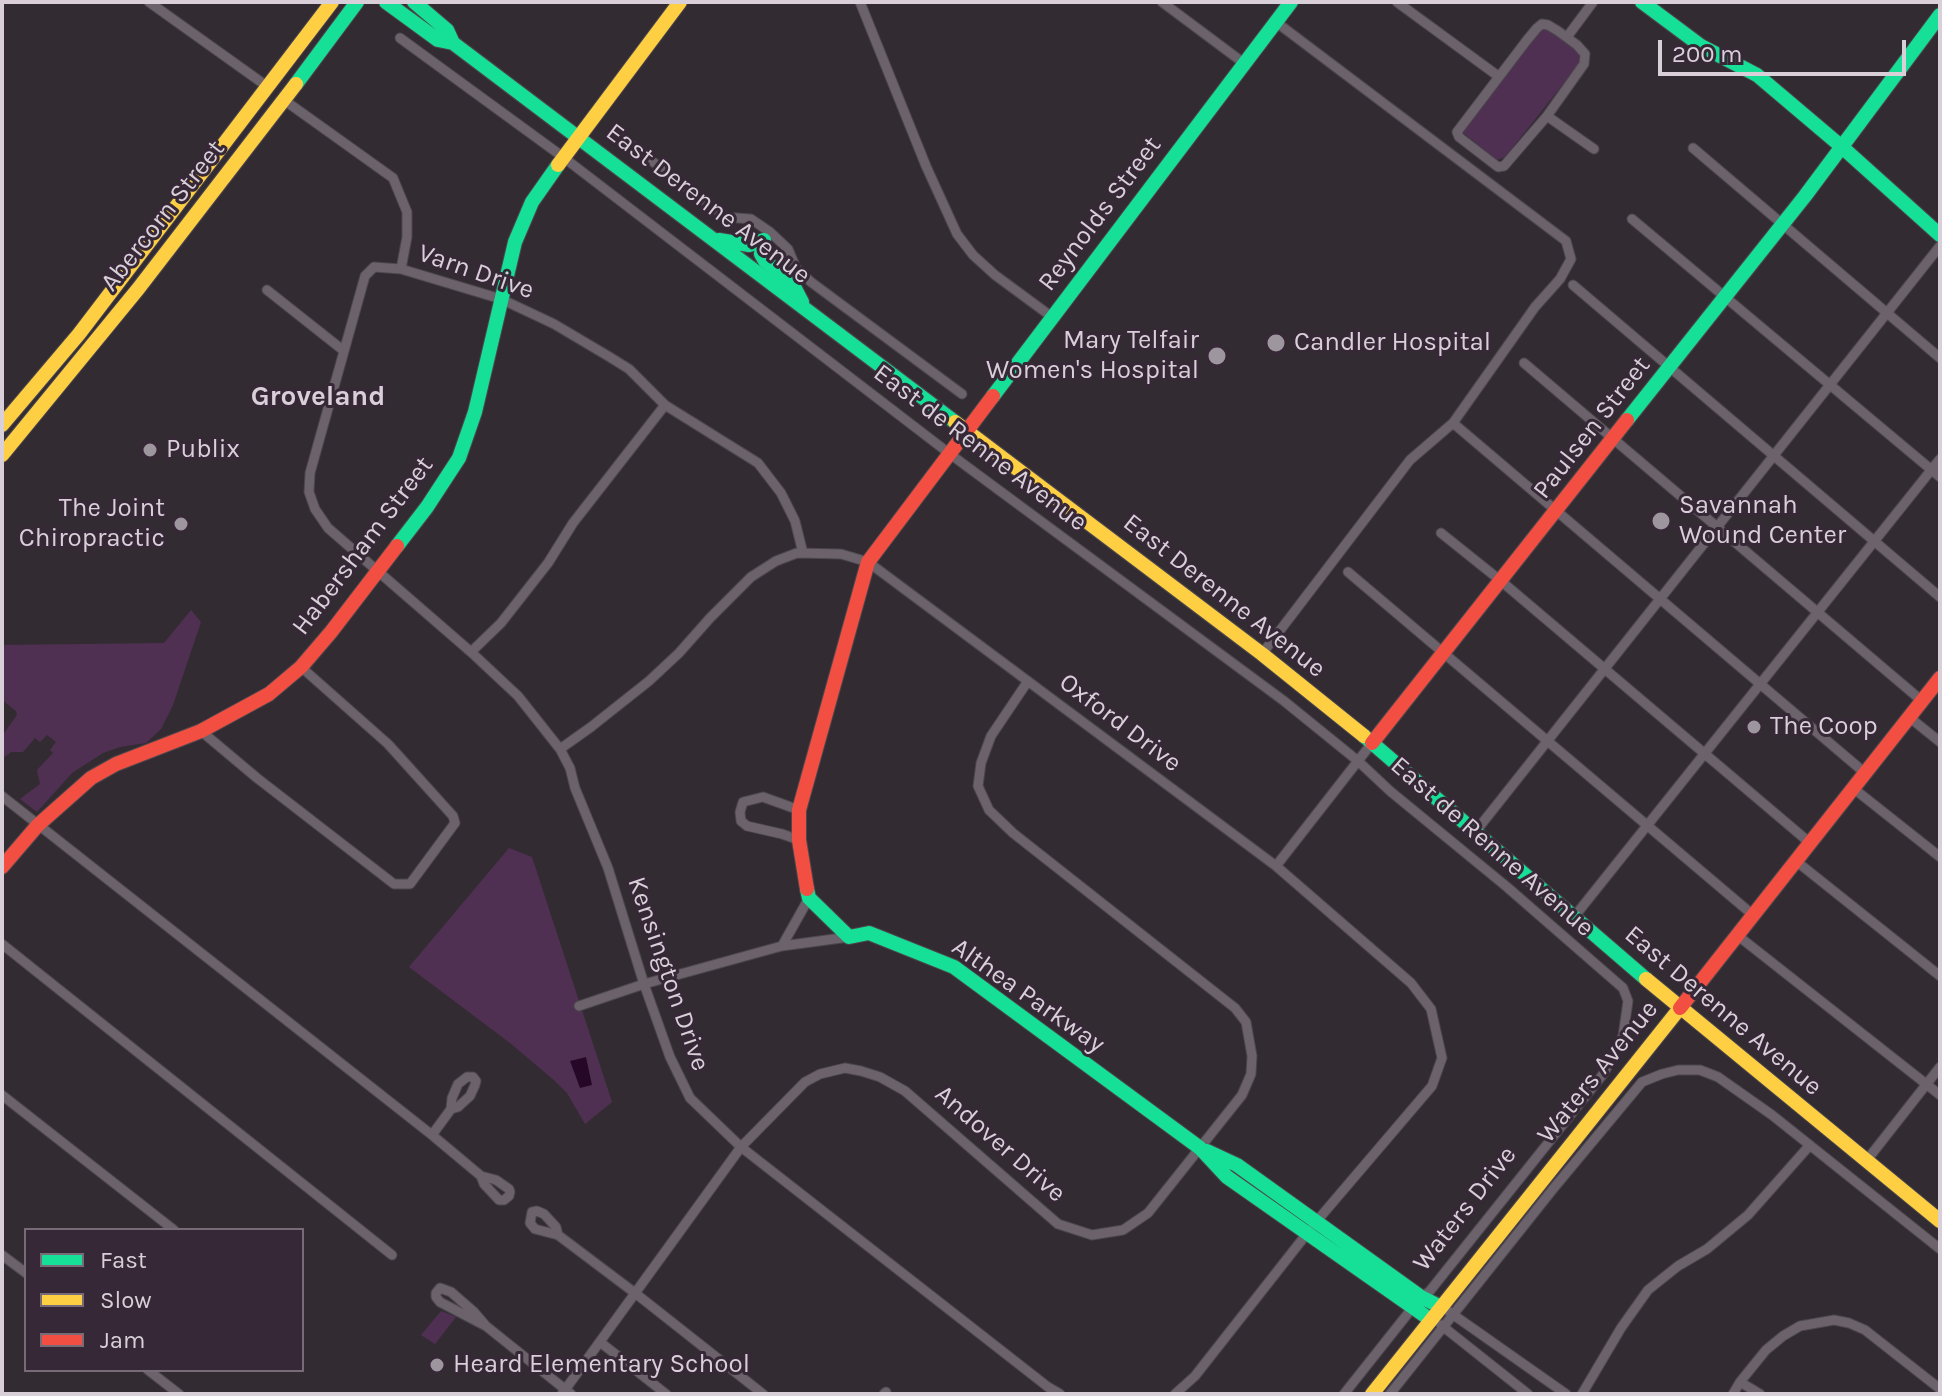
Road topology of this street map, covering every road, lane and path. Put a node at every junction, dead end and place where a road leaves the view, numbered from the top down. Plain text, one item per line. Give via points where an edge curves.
1 (149, 2) edge
2 (332, 2) edge
3 (357, 2) edge
4 (386, 2) edge
5 (414, 2) edge
6 (680, 2) edge
7 (860, 2) edge
8 (1162, 2) edge
9 (1291, 2) edge
10 (1397, 2) edge
11 (1593, 2) edge
12 (1642, 2) edge
13 (1940, 15) edge
14 (1276, 22) junction
15 (1567, 37) junction
16 (400, 38) dead end
17 (453, 43) junction
18 (1245, 64) junction
19 (1498, 76) junction
20 (268, 87) junction
21 (284, 100) junction
22 (1547, 116) junction
23 (614, 132) dead end
24 (579, 137) junction
25 (1842, 147) junction
26 (1693, 148) dead end
27 (1594, 149) dead end
28 (563, 157) junction
29 (182, 200) junction
30 (1632, 219) dead end
31 (188, 222) junction
32 (1782, 224) junction
33 (1940, 235) edge
34 (715, 239) junction
35 (1940, 246) edge
36 (401, 269) junction
37 (1573, 285) dead end
38 (267, 290) dead end
39 (1725, 297) junction
40 (501, 299) junction
41 (804, 308) junction
42 (1887, 313) junction
43 (1052, 317) junction
44 (344, 351) junction
45 (1940, 358) edge
46 (1524, 363) dead end
47 (1670, 368) junction
48 (1830, 385) junction
49 (962, 394) dead end
50 (665, 405) junction
51 (1453, 423) junction
52 (2, 425) edge
53 (967, 430) junction
54 (1613, 439) junction
55 (950, 454) junction
56 (2, 455) edge
57 (1773, 457) junction
58 (1940, 459) edge
59 (1936, 473) edge
60 (1556, 511) junction
61 (1717, 527) junction
62 (1441, 533) dead end
63 (1875, 541) junction
64 (803, 553) junction
65 (868, 562) junction
66 (378, 571) junction
67 (1348, 572) dead end
68 (1501, 581) junction
69 (1940, 597) edge
70 (1660, 599) junction
71 (1818, 613) junction
72 (471, 652) junction
73 (1444, 652) junction
74 (1262, 654) junction
75 (301, 667) junction
76 (1604, 669) junction
77 (1940, 678) edge
78 (1028, 681) junction
79 (1761, 684) junction
80 (1922, 701) junction
81 (1909, 717) junction
82 (201, 731) junction
83 (1548, 740) junction
84 (1940, 742) edge
85 (1372, 743) junction
86 (560, 749) junction
87 (1705, 754) junction
88 (1358, 761) junction
89 (1865, 773) junction
90 (1853, 788) junction
91 (2, 796) edge
92 (799, 810) junction
93 (38, 825) junction
94 (1648, 825) junction
95 (1476, 831) junction
96 (799, 840) junction
97 (1810, 843) junction
98 (1940, 857) edge
99 (1796, 861) junction
100 (1276, 866) junction
101 (2, 867) edge
102 (809, 898) junction
103 (1753, 915) junction
104 (1574, 917) junction
105 (1737, 935) junction
106 (849, 937) junction
107 (2, 944) edge
108 (782, 946) junction
109 (1940, 976) edge
110 (644, 984) junction
111 (1628, 1001) joint
112 (579, 1006) dead end
113 (1680, 1008) junction
114 (1940, 1067) edge
115 (1926, 1085) junction
116 (2, 1095) edge
117 (1940, 1095) edge
118 (451, 1109) dead end
119 (432, 1135) junction
120 (1810, 1145) junction
121 (741, 1147) junction
122 (1200, 1148) junction
123 (1867, 1160) junction
124 (481, 1176) dead end
125 (1940, 1221) edge
126 (1312, 1227) junction
127 (171, 1228) edge
128 (558, 1235) dead end
129 (1940, 1249) edge
130 (2, 1255) edge
131 (392, 1255) dead end
132 (24, 1272) edge
133 (635, 1293) junction
134 (1417, 1301) junction
135 (1447, 1310) junction
136 (1437, 1323) junction
137 (486, 1326) junction
138 (600, 1342) junction
139 (151, 1372) edge
140 (1740, 1382) junction
141 (1940, 1389) edge
142 (566, 1393) edge
143 (179, 1394) edge
144 (666, 1394) edge
145 (763, 1394) edge
146 (1060, 1394) edge
147 (1175, 1394) edge
148 (1344, 1394) edge
149 (1372, 1394) edge
150 (1390, 1394) edge
151 (1528, 1394) edge
152 (1566, 1394) edge
153 (1582, 1394) edge
154 (1733, 1394) edge
155 (1760, 1394) edge

1 - 20 street
2 - 20 main road, Abercorn Street
3 - 21 main road, Abercorn Street
4 - 17 main road, East Derenne Avenue via 438,40
5 - 17 main road, East Derenne Avenue via 447,30
6 - 24 main road, Habersham Street
7 - 43 street via 957,234 995,275
8 - 18 street
9 - 14 main road, Reynolds Street
10 - 19 street
11 - 15 street
12 - 25 main road via 1701,46 1757,75
13 - 25 main road, Paulsen Street
14 - 18 main road, Reynolds Street
14 - 51 street via 1566,241 1571,259 1560,279
15 - 19 street via 1542,24
15 - 22 street via 1584,52 1585,60
16 - 28 street, East de Renne Avenue
17 - 24 main road, East Derenne Avenue
18 - 43 main road, Reynolds Street
19 - 22 street via 1457,132 1459,137 1498,167 1504,166
20 - 29 main road, Abercorn Street
21 - 31 main road, Abercorn Street
21 - 36 street via 393,178 407,212
22 - 27 street
23 - 49 street via 725,217 751,219 770,232 811,282
24 - 28 main road, Habersham Street
24 - 34 main road, East Derenne Avenue
25 - 32 main road, Paulsen Street
25 - 33 main road
26 - 32 street
28 - 40 main road, Habersham Street via 523,220
28 - 55 street, East de Renne Avenue
29 - 31 main road
29 - 52 main road, Abercorn Street
30 - 39 street
31 - 56 main road, Abercorn Street
32 - 39 main road, Paulsen Street
32 - 42 street
34 - 41 main road, East Derenne Avenue
34 - 41 main road via 741,245 764,240 765,261 791,281
35 - 42 street
36 - 40 street, Varn Drive
36 - 44 street, Varn Drive via 374,267 365,276
37 - 47 street
38 - 44 street
39 - 47 main road, Paulsen Street
39 - 48 street
40 - 50 street, Varn Drive via 629,369
40 - 66 main road, Habersham Street via 459,458
41 - 53 main road, East Derenne Avenue
42 - 45 street
42 - 48 street
43 - 53 main road, Reynolds Street
44 - 66 street, Varn Drive via 309,492 328,528
46 - 54 street
47 - 54 main road, Paulsen Street
47 - 57 street
48 - 57 street
48 - 59 street
50 - 64 street, Varn Drive via 758,463 781,493
50 - 72 street via 511,611
51 - 60 street
51 - 74 street via 1410,460
53 - 55 main road, Reynolds Street
53 - 74 main road, East Derenne Avenue
54 - 60 main road, Paulsen Street
54 - 61 street
55 - 65 main road, Reynolds Street
55 - 88 street, East de Renne Avenue
57 - 61 street
57 - 63 street
58 - 59 street
59 - 63 street
60 - 68 main road, Paulsen Street
60 - 70 street
61 - 70 street
61 - 71 street
62 - 68 street
63 - 69 street
63 - 71 street
64 - 65 street, Oxford Drive via 841,554
64 - 86 street, Oxford Drive via 776,561 751,577 649,681
65 - 78 street, Oxford Drive
65 - 92 main road, Reynolds Street
66 - 72 street, Kensington Drive
66 - 75 main road, Habersham Street
67 - 73 street
68 - 73 main road, Paulsen Street
68 - 76 street
70 - 76 street
70 - 79 street
71 - 79 street
71 - 80 street
72 - 86 street, Kensington Drive via 518,696
73 - 83 street
73 - 85 main road, Paulsen Street
74 - 85 main road, East Derenne Avenue
75 - 82 main road, Habersham Street via 269,694
75 - 82 street via 388,744 453,816 455,823 410,884 394,884
76 - 83 street
76 - 87 street
77 - 80 main road, Waters Avenue
78 - 100 street, Oxford Drive
78 - 122 street, Andover Drive via 991,736 981,763 978,786 989,810 1246,1022 1251,1074 1242,1095
79 - 87 street
79 - 89 street
80 - 81 main road, Waters Avenue
81 - 84 street
81 - 89 main road, Waters Avenue
82 - 93 main road, Habersham Street via 91,778
83 - 94 street
83 - 95 street
85 - 88 street, Paulsen Street
85 - 95 main road, East Derenne Avenue
86 - 110 street, Kensington Drive via 608,868
87 - 94 street
87 - 97 street
88 - 100 street, Paulsen Street
88 - 111 street, East de Renne Avenue via 1623,988
89 - 90 main road, Waters Avenue
90 - 97 main road, Waters Avenue
90 - 98 street
91 - 93 street
92 - 96 main road, Reynolds Street
92 - 96 street via 763,797 743,802 740,812 747,826
93 - 101 main road, Habersham Street
93 - 119 street
94 - 103 street
94 - 104 street
95 - 104 main road, East Derenne Avenue
96 - 102 main road, Reynolds Street
97 - 99 main road, Waters Avenue
99 - 103 main road, Waters Avenue
99 - 109 street
100 - 126 street, Oxford Drive via 1411,983 1431,1009 1442,1058 1432,1086
102 - 106 main road
102 - 108 street
103 - 105 main road, Waters Avenue
104 - 113 main road, East Derenne Avenue
105 - 113 main road, Waters Avenue
105 - 115 street
106 - 108 street, Althea Parkway
106 - 122 main road, Althea Parkway via 869,933 954,967
107 - 131 street
108 - 110 street, Althea Parkway
110 - 112 street, Althea Parkway
110 - 121 street, Kensington Drive via 690,1098
111 - 134 street, Waters Drive via 1623,1036 1604,1073
113 - 123 main road, East Derenne Avenue
113 - 135 main road, Waters Avenue
114 - 115 street
115 - 117 street
115 - 123 street
116 - 127 street
118 - 119 street
119 - 124 street
120 - 129 street
120 - 135 street, Waters Drive via 1718,1077 1700,1070 1678,1070 1642,1082
120 - 153 street via 1748,1215 1648,1290
121 - 122 street, Andover Drive via 805,1082 845,1068 861,1071 905,1091 1058,1224 1092,1235 1123,1230 1148,1213
121 - 133 street, Andover Drive
121 - 146 street, Kensington Drive
122 - 126 main road, Althea Parkway via 1227,1177
123 - 125 main road, East Derenne Avenue
126 - 134 main road, Althea Parkway
126 - 147 street via 1195,1376
128 - 133 street
130 - 132 street
133 - 138 street, Andover Drive
133 - 145 street
134 - 135 main road, Althea Parkway
134 - 136 main road, Althea Parkway
134 - 148 street, Waters Drive
135 - 136 main road, Waters Drive
135 - 152 street, Althea Parkway
136 - 149 main road, Waters Drive
136 - 150 street, Waters Drive
136 - 151 street, Althea Parkway
137 - 137 street via 451,1292 440,1288 436,1293 440,1302
137 - 142 street
138 - 142 street, Andover Drive
138 - 144 street
139 - 143 street
140 - 141 street via 1783,1336 1800,1326 1834,1320 1865,1330
140 - 154 street
140 - 155 street

